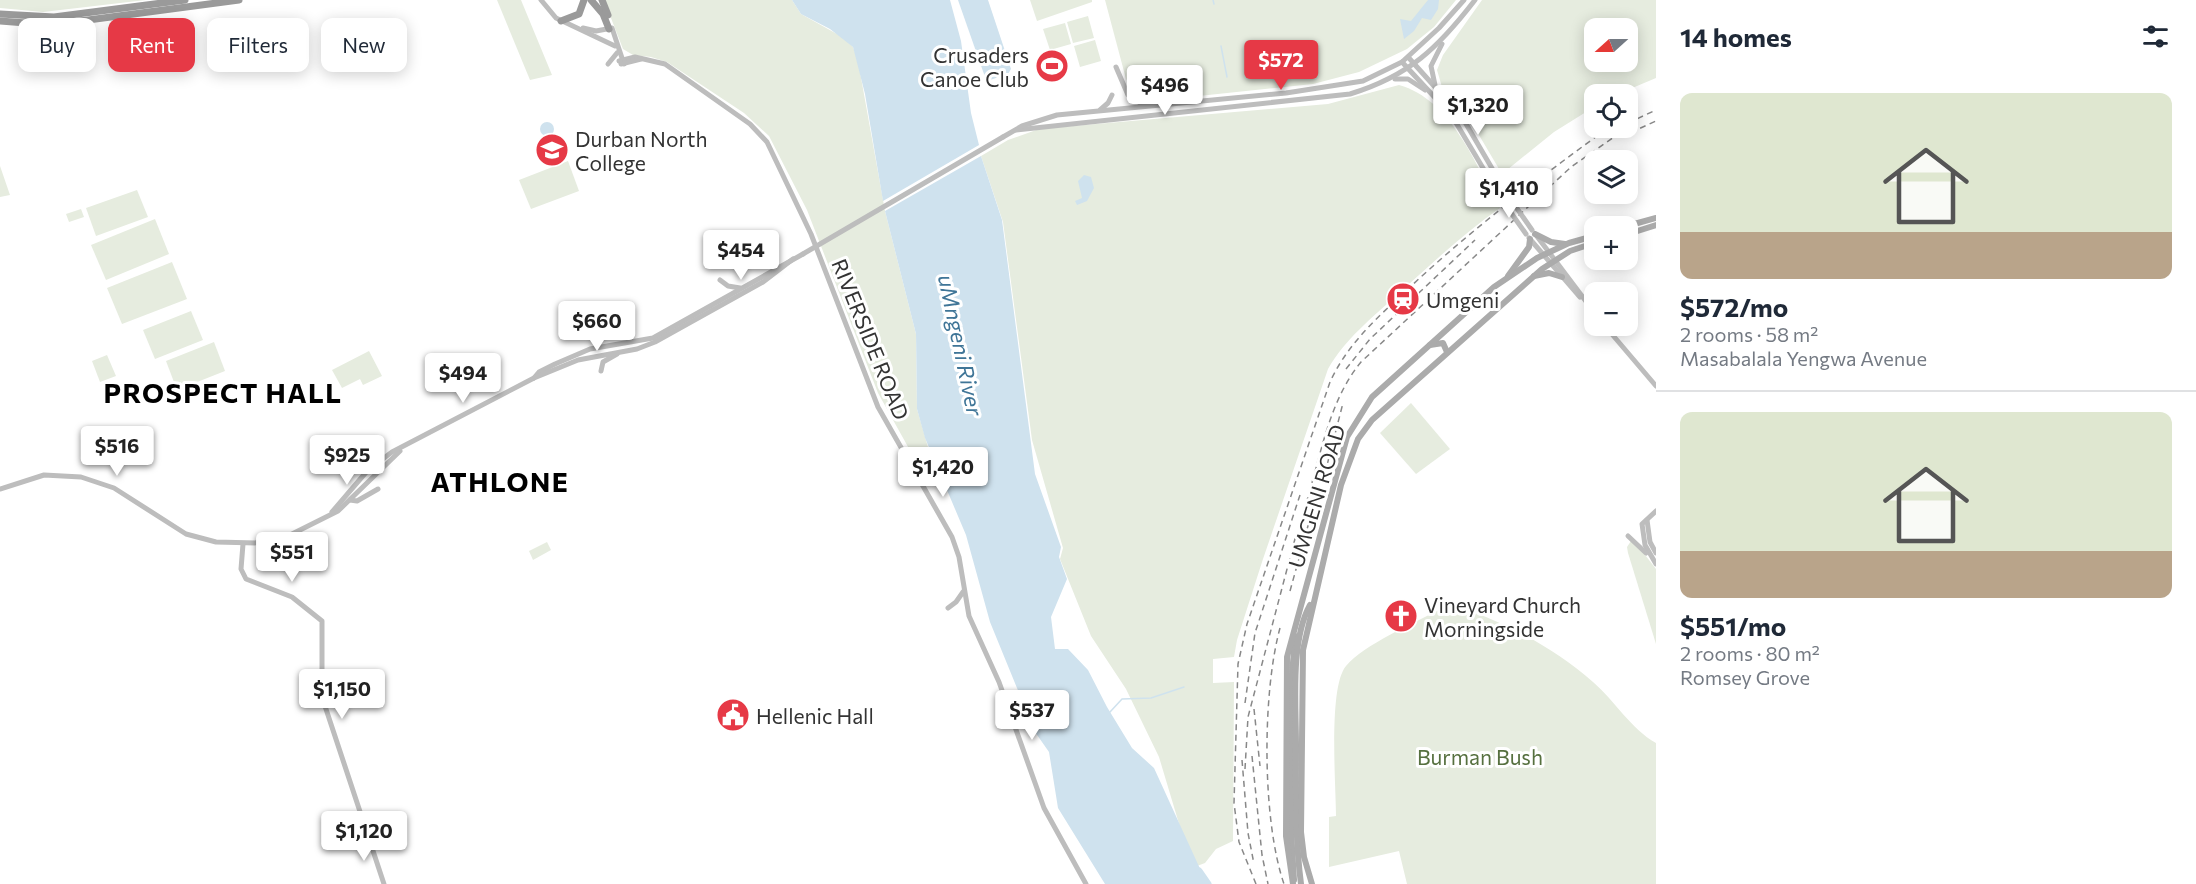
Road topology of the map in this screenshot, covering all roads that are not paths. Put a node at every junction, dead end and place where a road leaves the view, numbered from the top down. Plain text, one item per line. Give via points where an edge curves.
1 (185, 0) edge
2 (239, 0) edge
3 (541, 0) edge
4 (584, 0) edge
5 (591, 0) edge
6 (602, 0) edge
7 (1464, 0) edge
8 (1475, 0) edge
9 (0, 14) edge
10 (0, 21) edge
11 (564, 22) junction
12 (611, 29) junction
13 (1446, 38) junction
14 (616, 46) junction
15 (617, 53) junction
16 (634, 57) junction
17 (1408, 57) junction
18 (644, 59) junction
19 (622, 61) junction
20 (1402, 62) junction
21 (609, 64) dead end
22 (1414, 65) junction
23 (1116, 67) dead end
24 (1408, 70) junction
25 (1391, 79) junction
26 (1437, 89) junction
27 (1112, 95) dead end
28 (1436, 97) junction
29 (1147, 106) junction
30 (1099, 111) junction
31 (1016, 130) junction
32 (1656, 218) edge
33 (1638, 223) edge
34 (1656, 225) edge
35 (1638, 231) edge
36 (1531, 234) junction
37 (1584, 239) edge
38 (1569, 243) junction
39 (1584, 246) edge
40 (1546, 254) junction
41 (793, 260) junction
42 (1553, 261) junction
43 (1508, 277) junction
44 (1532, 277) junction
45 (1563, 277) junction
46 (720, 280) dead end
47 (740, 288) junction
48 (1584, 300) edge
49 (1584, 300) edge
50 (1614, 336) edge
51 (1430, 345) junction
52 (622, 352) junction
53 (1447, 352) junction
54 (565, 362) junction
55 (601, 371) dead end
56 (1656, 386) edge
57 (2, 489) edge
58 (378, 489) dead end
59 (348, 499) junction
60 (1656, 511) edge
61 (1628, 536) dead end
62 (243, 544) junction
63 (1655, 559) edge
64 (963, 591) junction
65 (1313, 601) junction
66 (1300, 606) junction
67 (948, 608) dead end
68 (1293, 778) junction
69 (384, 884) edge
70 (1086, 884) edge
71 (1294, 884) edge
72 (1301, 884) edge
73 (1312, 884) edge

1 - 9 highway via 54,16
2 - 10 highway via 73,22
3 - 11 main road via 550,14
4 - 11 highway via 579,14
5 - 12 highway
6 - 12 highway
7 - 17 main road
8 - 13 main road
11 - 12 main road via 590,30
11 - 14 main road
12 - 14 main road
13 - 22 main road
13 - 26 main road via 1431,66
14 - 15 main road
14 - 16 main road
14 - 19 main road
15 - 19 main road
15 - 21 main road
16 - 18 main road, RIVERSIDE ROAD
16 - 19 main road, RIVERSIDE ROAD
17 - 20 main road
17 - 22 main road
18 - 19 main road
18 - 64 main road, RIVERSIDE ROAD via 665,64 750,124 767,142 811,234 878,407 952,537
20 - 24 main road
20 - 29 main road via 1372,78 1349,84
22 - 24 main road
22 - 26 main road
23 - 29 main road via 1130,98
24 - 25 main road
24 - 28 main road
25 - 28 main road via 1408,79
25 - 31 main road via 1337,97
26 - 36 main road, bridge via 1462,117
27 - 30 main road
28 - 36 main road, bridge via 1461,129 1502,200
29 - 30 main road
30 - 31 main road via 1045,118
31 - 41 main road, bridge
32 - 33 main road
34 - 35 main road
36 - 38 main road via 1551,242
36 - 40 main road
36 - 43 main road via 1529,247
37 - 38 main road, UMGENI ROAD
38 - 40 main road, UMGENI ROAD
39 - 42 main road, UMGENI ROAD
40 - 42 main road
40 - 43 main road, UMGENI ROAD
41 - 47 main road
41 - 52 main road via 763,282 655,342
42 - 44 main road, UMGENI ROAD
42 - 45 main road
42 - 48 main road
43 - 51 main road, UMGENI ROAD
44 - 45 main road via 1549,273
44 - 53 main road, UMGENI ROAD
45 - 49 main road
46 - 47 main road
47 - 54 main road via 645,341 590,349
50 - 56 main road
51 - 53 main road via 1443,342
51 - 66 main road, UMGENI ROAD via 1372,397 1353,425 1342,451
52 - 54 main road
52 - 55 main road via 603,362
53 - 65 main road, UMGENI ROAD via 1372,420 1358,439 1341,485
54 - 59 main road via 377,462
57 - 62 main road via 44,476 90,479 124,494 186,534 207,541
58 - 59 main road via 357,501
59 - 62 main road via 338,511 290,535
60 - 63 main road via 1645,522
61 - 63 main road
62 - 69 main road via 242,569 246,579 292,597 322,621 322,697
64 - 67 main road
64 - 70 main road, RIVERSIDE ROAD via 969,616 999,682 1044,808
65 - 68 main road via 1306,612 1297,657
65 - 73 main road, UMGENI ROAD via 1302,661 1301,781 1302,844
66 - 68 main road via 1292,661
66 - 71 main road, UMGENI ROAD via 1286,669 1286,836
68 - 71 main road
68 - 72 main road

